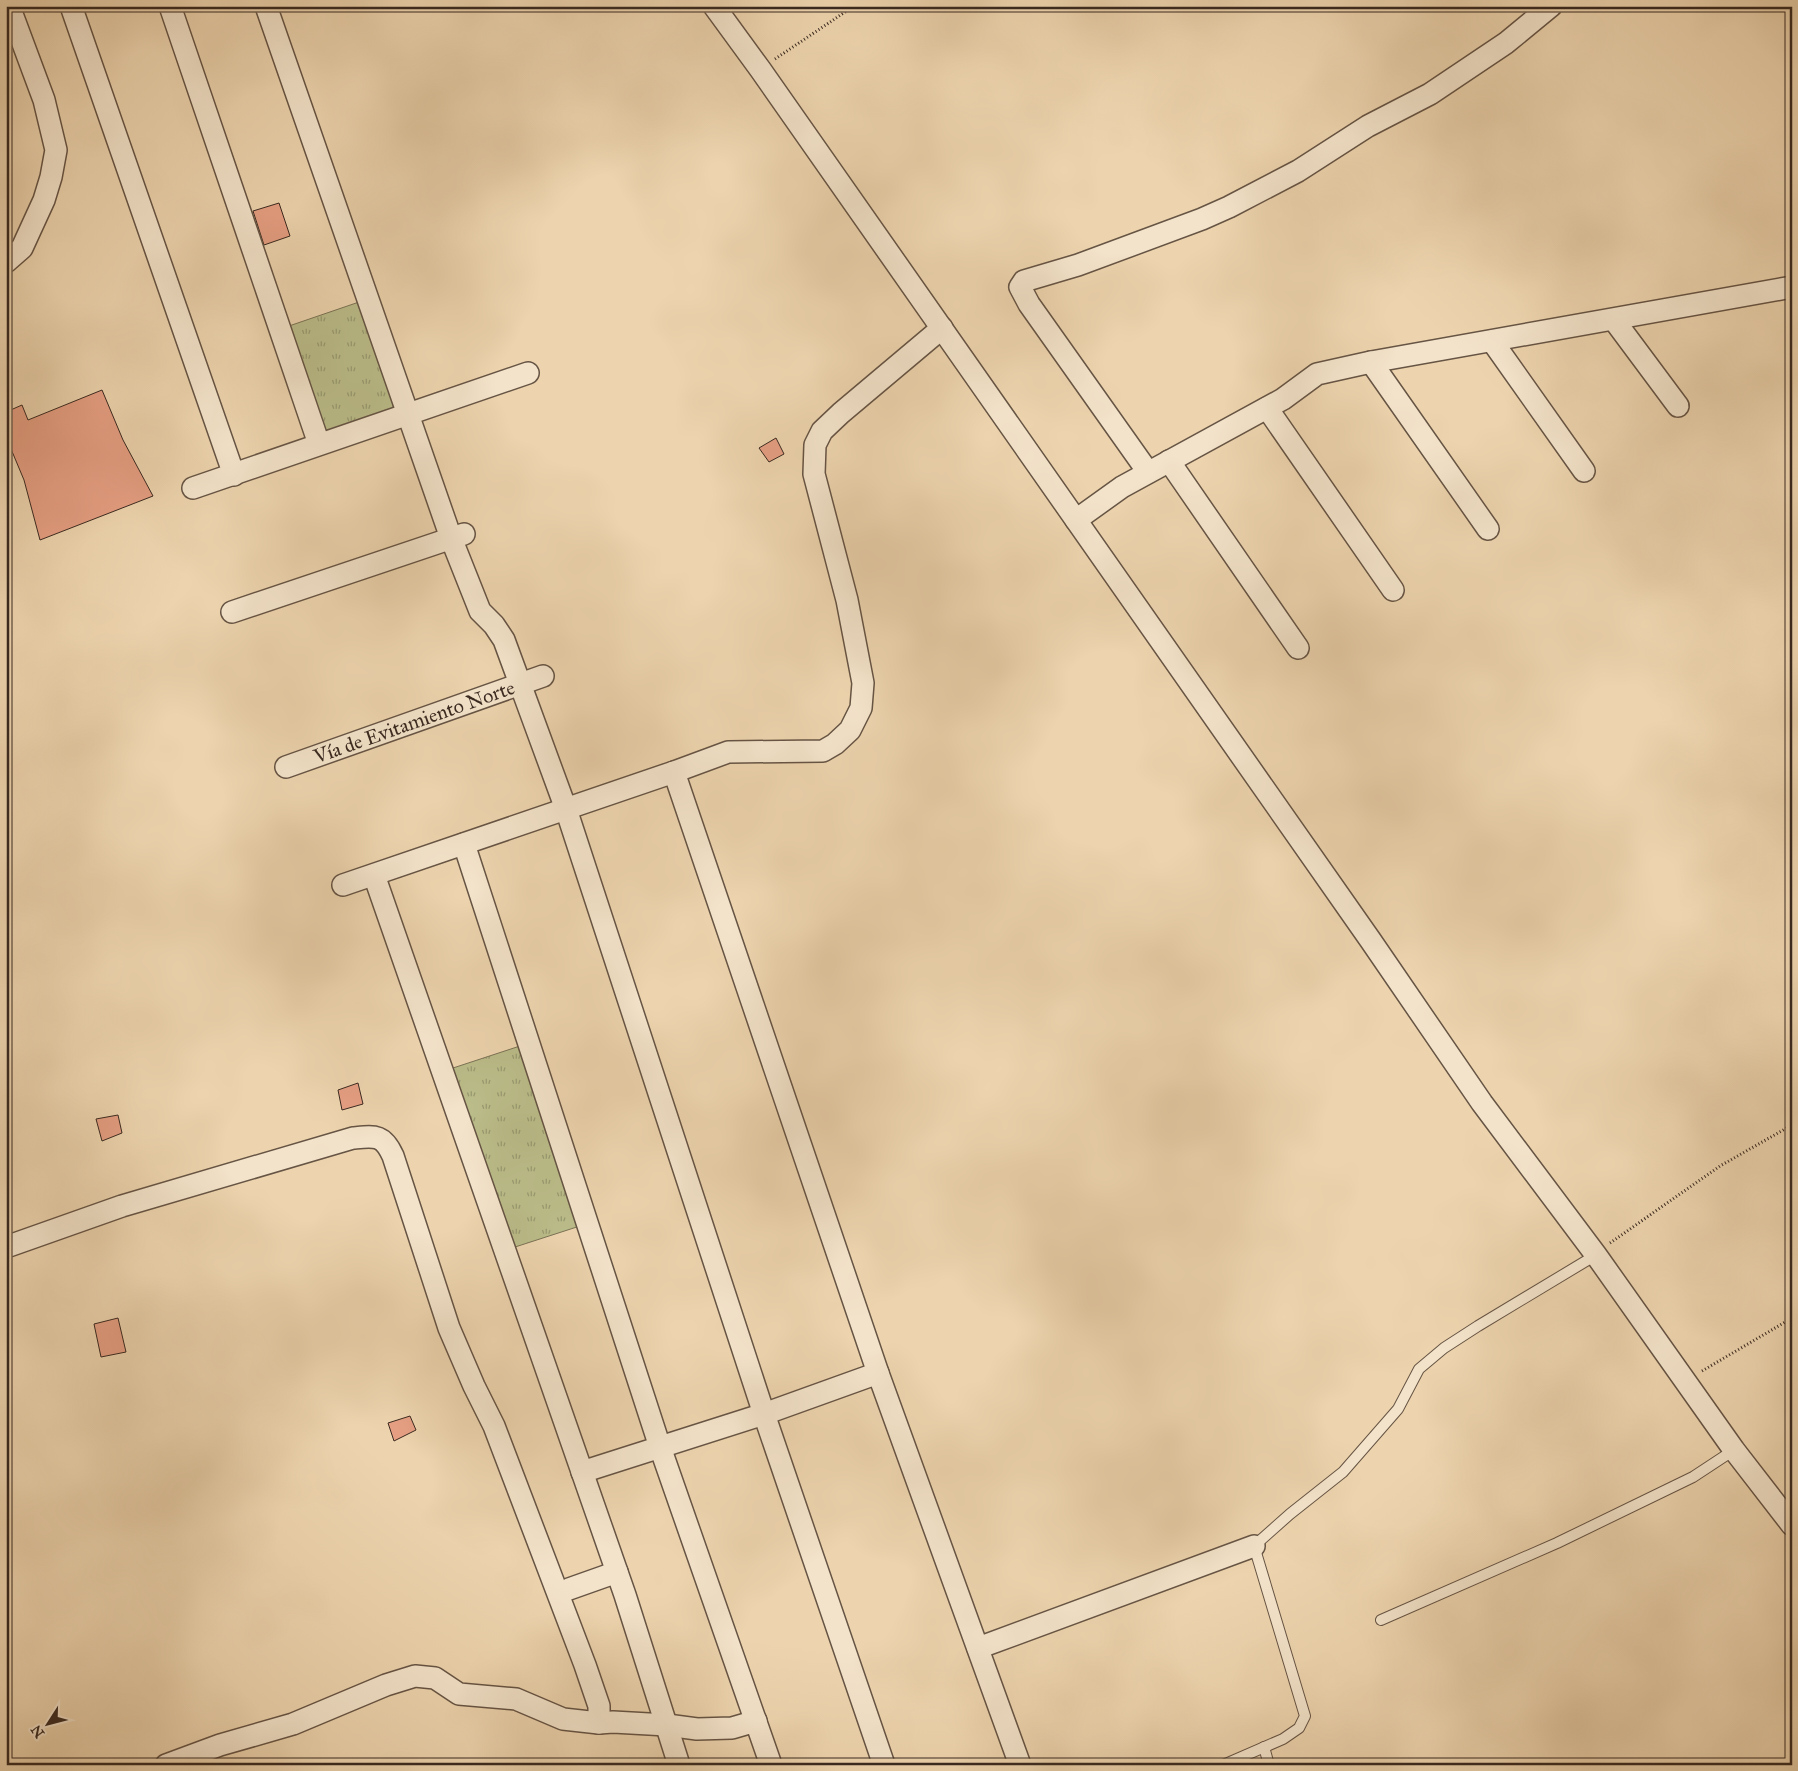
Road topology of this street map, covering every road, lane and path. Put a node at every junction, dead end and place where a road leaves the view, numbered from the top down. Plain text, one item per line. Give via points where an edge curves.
1 (9, 6) edge
2 (71, 6) edge
3 (170, 6) edge
4 (266, 6) edge
5 (714, 6) edge
6 (854, 6) edge
7 (1551, 6) edge
8 (760, 68) junction
9 (6, 262) edge
10 (1792, 287) edge
11 (1614, 320) junction
12 (942, 328) junction
13 (1492, 341) junction
14 (1371, 362) junction
15 (528, 373) dead end
16 (1678, 406) dead end
17 (1267, 408) junction
18 (408, 413) junction
19 (319, 444) junction
20 (1169, 461) junction
21 (1584, 471) dead end
22 (1148, 472) junction
23 (234, 475) junction
24 (193, 488) dead end
25 (1076, 520) junction
26 (1488, 530) dead end
27 (458, 536) junction
28 (1393, 590) dead end
29 (232, 612) dead end
30 (1298, 648) dead end
31 (543, 676) dead end
32 (520, 685) junction
33 (286, 767) dead end
34 (674, 772) junction
35 (566, 809) junction
36 (464, 844) junction
37 (374, 875) junction
38 (343, 885) dead end
39 (1792, 1125) edge
40 (6, 1247) edge
41 (1596, 1254) junction
42 (1792, 1318) edge
43 (878, 1373) junction
44 (1686, 1380) junction
45 (764, 1414) junction
46 (660, 1447) junction
47 (1734, 1450) junction
48 (582, 1472) junction
49 (1792, 1525) edge
50 (1254, 1546) junction
51 (617, 1572) junction
52 (570, 1588) dead end
53 (1381, 1620) dead end
54 (978, 1648) junction
55 (756, 1721) junction
56 (599, 1723) junction
57 (666, 1725) junction
58 (1264, 1747) junction
59 (166, 1765) edge
60 (679, 1765) edge
61 (771, 1765) edge
62 (884, 1765) edge
63 (1020, 1765) edge
64 (1223, 1765) edge
65 (1269, 1765) edge

1 - 9 street via 44,100 56,150 44,200 22,248
2 - 23 street
3 - 19 street
4 - 18 street
5 - 8 street
6 - 8 path
7 - 22 street via 1506,42 1430,94 1368,126 1298,171 1202,219 1078,265 1024,281 1020,287 1029,304
8 - 12 street
10 - 11 street
11 - 13 street
11 - 16 street
12 - 25 street
12 - 34 street via 841,413 822,431 815,445 814,474 848,600 863,683 862,708 850,730 823,751 728,752
13 - 14 street
13 - 21 street
14 - 17 street via 1317,374
14 - 26 street
15 - 18 street
17 - 20 street
17 - 28 street
18 - 19 street
18 - 27 street
19 - 23 street
20 - 22 street
20 - 30 street
22 - 25 street
23 - 24 street
25 - 41 street via 1482,1103
27 - 29 street
27 - 32 street via 480,611 504,640
31 - 32 street, Vía de Evitamiento Norte
32 - 33 street, Vía de Evitamiento Norte
32 - 35 street
34 - 35 street
34 - 43 street
35 - 36 street
35 - 45 street
36 - 37 street
36 - 46 street
37 - 38 street
37 - 48 street
39 - 41 path via 1720,1166
40 - 56 street via 122,1206 353,1138 373,1136 382,1140 393,1156 448,1328 494,1426 585,1665 599,1706
41 - 44 street
41 - 50 lane via 1444,1348 1419,1369 1398,1409 1343,1472
42 - 44 path
43 - 45 street
43 - 54 street
44 - 47 street
45 - 46 street
45 - 62 street
46 - 48 street
46 - 55 street
47 - 49 street
47 - 53 lane via 1693,1477 1566,1539
48 - 51 street
50 - 54 street
50 - 58 lane via 1305,1716 1299,1728
51 - 52 street
51 - 57 street
54 - 63 street
55 - 57 street via 732,1728 697,1729
55 - 61 street
56 - 57 street
56 - 59 street via 563,1718 516,1699 459,1694 435,1678 415,1676 293,1724
57 - 60 street
58 - 64 lane
58 - 65 lane

